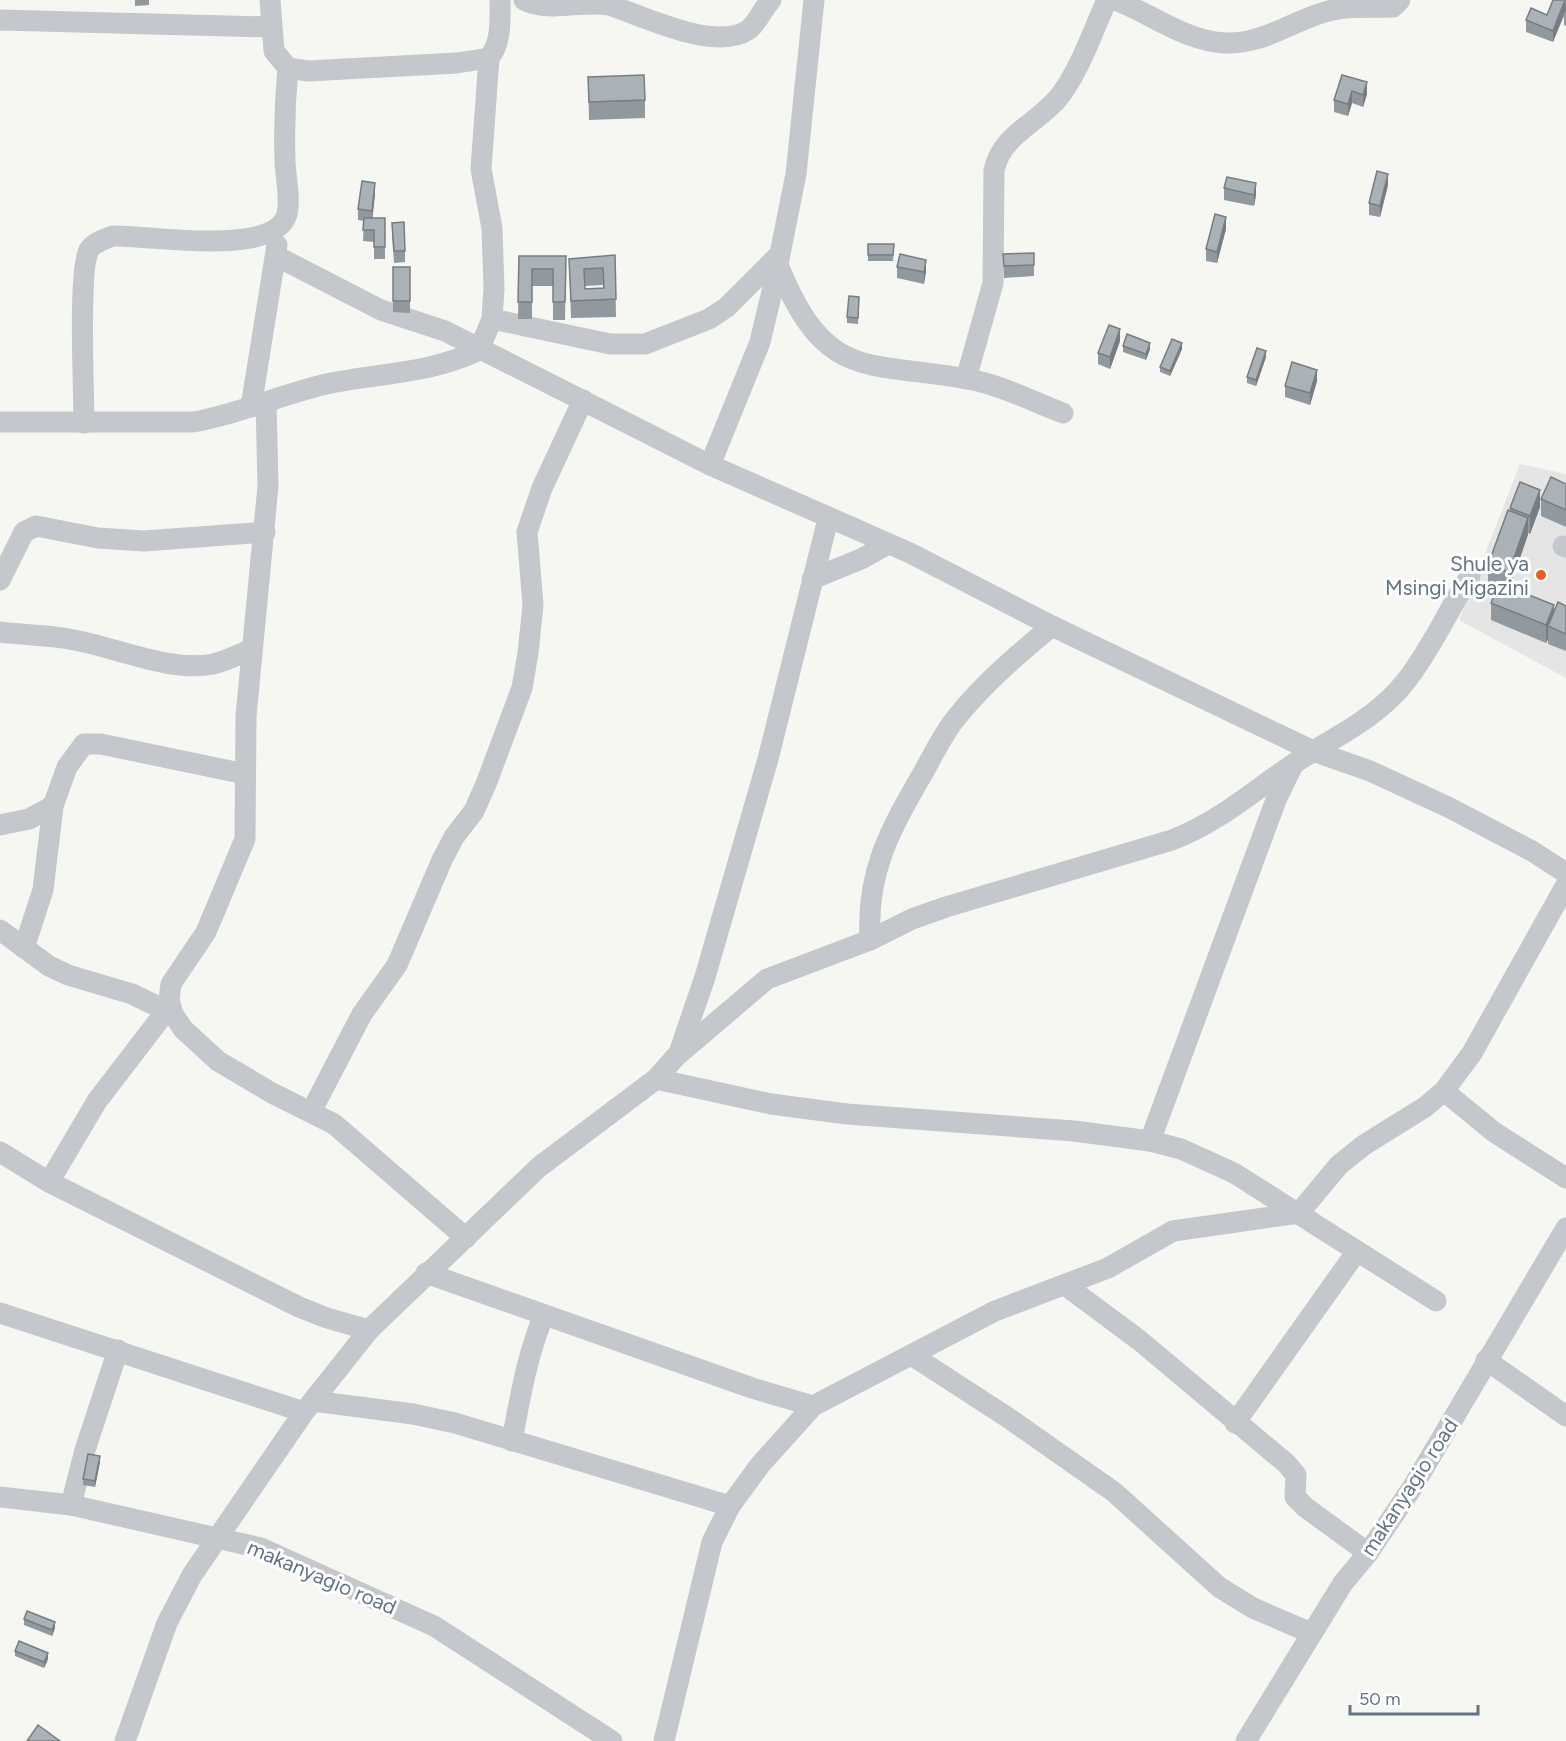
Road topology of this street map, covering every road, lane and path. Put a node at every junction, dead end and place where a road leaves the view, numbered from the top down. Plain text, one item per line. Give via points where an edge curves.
1 (270, 0) edge
2 (500, 0) edge
3 (524, 0) edge
4 (771, 0) edge
5 (814, 0) edge
6 (1107, 0) edge
7 (1115, 0) edge
8 (1400, 0) edge
9 (0, 20) edge
10 (270, 27) junction
11 (489, 58) junction
12 (288, 68) junction
13 (279, 227) junction
14 (276, 256) junction
15 (779, 260) junction
16 (492, 319) junction
17 (479, 350) junction
18 (966, 379) junction
19 (583, 400) junction
20 (258, 404) junction
21 (1063, 413) dead end
22 (0, 422) edge
23 (84, 423) junction
24 (710, 465) junction
25 (828, 519) junction
26 (265, 532) junction
27 (888, 544) junction
28 (1470, 576) dead end
29 (812, 579) junction
30 (0, 580) edge
31 (1052, 626) junction
32 (0, 632) edge
33 (252, 649) junction
34 (1313, 751) junction
35 (1294, 763) junction
36 (245, 774) junction
37 (53, 806) junction
38 (0, 825) edge
39 (1566, 873) edge
40 (1566, 885) edge
41 (0, 930) edge
42 (870, 940) junction
43 (24, 948) junction
44 (169, 1013) junction
45 (679, 1053) junction
46 (656, 1079) junction
47 (1444, 1091) junction
48 (311, 1112) junction
49 (1150, 1141) junction
50 (0, 1152) edge
51 (1566, 1178) edge
52 (49, 1182) junction
53 (1299, 1213) junction
54 (1566, 1228) edge
55 (465, 1238) junction
56 (1357, 1251) junction
57 (426, 1273) junction
58 (1065, 1285) junction
59 (1436, 1301) dead end
60 (0, 1313) edge
61 (544, 1315) junction
62 (369, 1330) junction
63 (118, 1350) junction
64 (913, 1356) junction
65 (1486, 1360) junction
66 (813, 1406) junction
67 (309, 1407) junction
68 (1566, 1416) edge
69 (1235, 1423) junction
70 (512, 1441) junction
71 (0, 1497) edge
72 (71, 1505) junction
73 (730, 1506) junction
74 (218, 1537) junction
75 (1368, 1552) junction
76 (1311, 1633) junction
77 (129, 1738) edge
78 (612, 1741) edge
79 (664, 1741) edge
80 (1246, 1741) edge

1 - 10 street
2 - 11 street via 500,27 495,51
3 - 4 street via 539,5 609,5 711,36 749,29
5 - 15 street via 796,174
6 - 18 street via 1062,93 1020,130 996,158 993,283
7 - 8 street via 1180,32 1225,43 1258,40 1324,12 1393,7
9 - 10 street
10 - 12 street via 274,51
11 - 12 street via 308,71
11 - 16 street via 481,169 494,252
12 - 13 street via 283,115 288,200 287,215
13 - 14 street
13 - 23 street via 264,235 226,241 113,236 100,240 89,250 83,306
14 - 17 street via 381,310 427,323
14 - 20 street
15 - 16 street via 709,319 645,344 610,344
15 - 18 street via 800,311 826,344 844,358 885,370
15 - 24 street via 760,342
16 - 17 street
17 - 19 street
17 - 20 street via 428,369 330,383
18 - 21 street
19 - 24 street
19 - 48 street via 542,488 527,532 533,605 528,653 522,688 486,783 474,811 442,860 397,965 362,1014
20 - 23 street via 193,422
20 - 26 street via 268,486
22 - 23 street
24 - 25 street
25 - 27 street
25 - 29 street
26 - 30 street via 144,542 36,526 24,532
26 - 33 street
27 - 29 street via 861,560
27 - 31 street
28 - 34 street via 1406,681 1363,721
29 - 45 street via 768,759
31 - 34 street
31 - 42 street via 975,695 932,756 900,814 873,877 868,911
32 - 33 street via 68,638 168,665 214,664
33 - 36 street
34 - 35 street
34 - 39 street via 1370,771 1448,807
35 - 42 street via 1195,832 946,907
35 - 49 street via 1276,800
36 - 37 street via 90,743 78,750 67,767
36 - 44 street via 245,839 206,932 171,984
37 - 38 street via 29,819
37 - 43 street via 43,890
40 - 47 street via 1472,1053
41 - 43 street
42 - 45 street via 767,979
43 - 44 street via 68,975 132,994
44 - 48 street via 219,1061
44 - 52 street via 97,1101
45 - 46 street
46 - 49 street via 771,1104
46 - 55 street via 539,1167
47 - 51 street via 1494,1132
47 - 53 street via 1339,1165
48 - 55 street via 334,1124
49 - 53 street via 1181,1149 1234,1173
50 - 52 street
52 - 62 street via 299,1307
53 - 56 street
53 - 58 street via 1173,1232 1130,1258
54 - 65 street, makanyagio road
55 - 57 street
56 - 59 street
56 - 69 street
57 - 61 street
57 - 62 street
58 - 64 street via 995,1311
58 - 69 street via 1139,1340
60 - 63 street
61 - 66 street
61 - 70 street via 520,1393
62 - 67 street
63 - 67 street
63 - 72 street
64 - 66 street via 864,1377
64 - 76 street via 1114,1492 1219,1587 1252,1608
65 - 68 street
65 - 75 street, makanyagio road via 1442,1438
66 - 73 street via 760,1465
67 - 70 street via 413,1414
67 - 74 street
69 - 75 street via 1295,1470 1294,1495 1305,1507
70 - 73 street
71 - 72 street, makanyagio road
72 - 74 street, makanyagio road
73 - 79 street via 712,1542
74 - 77 street via 167,1623
74 - 78 street, makanyagio road via 261,1548 434,1626
75 - 76 street, makanyagio road
76 - 80 street, makanyagio road

